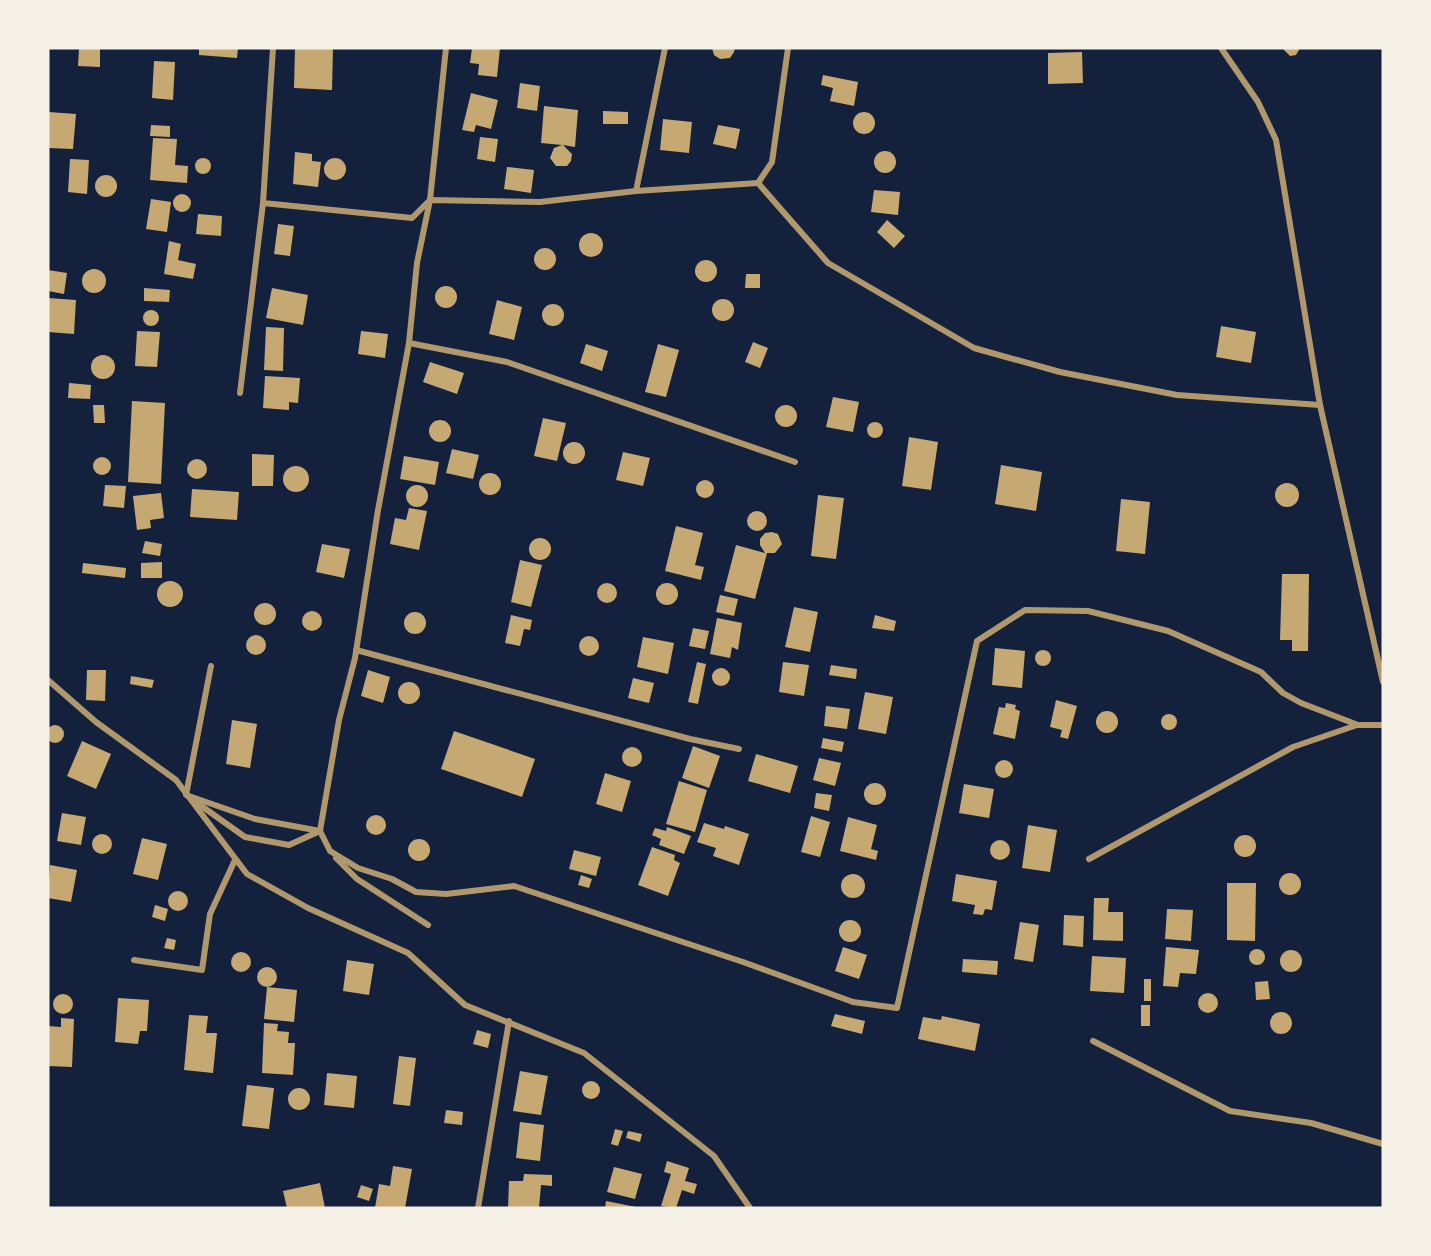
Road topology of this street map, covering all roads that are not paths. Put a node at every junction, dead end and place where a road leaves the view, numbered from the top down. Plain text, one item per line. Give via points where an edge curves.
1 (273, 48) edge
2 (446, 48) edge
3 (665, 48) edge
4 (788, 48) edge
5 (1221, 48) edge
6 (758, 183) junction
7 (636, 191) junction
8 (430, 200) junction
9 (263, 203) junction
10 (409, 343) junction
11 (240, 393) dead end
12 (1320, 405) junction
13 (795, 462) dead end
14 (356, 650) junction
15 (211, 666) dead end
16 (48, 680) edge
17 (1383, 682) edge
18 (1358, 725) junction
19 (1383, 725) edge
20 (740, 749) dead end
21 (186, 795) junction
22 (320, 831) junction
23 (330, 851) junction
24 (1089, 858) dead end
25 (235, 860) junction
26 (428, 925) dead end
27 (134, 960) dead end
28 (508, 1021) junction
29 (1093, 1041) dead end
30 (1383, 1144) edge
31 (478, 1208) edge
32 (750, 1208) edge

1 - 9 street
2 - 8 street
3 - 7 street
4 - 6 street via 772,162
5 - 12 street via 1258,102 1276,140
6 - 7 street
6 - 12 street via 828,263 974,348 1060,372 1177,395
7 - 8 street via 540,202
8 - 9 street via 412,219
8 - 10 street via 417,263
9 - 11 street
10 - 13 street via 507,362
10 - 14 street
12 - 17 street
14 - 20 street
14 - 22 street via 339,720
15 - 21 street
16 - 21 street via 96,722 176,780
18 - 19 street
18 - 23 street via 1301,703 1283,693 1261,672 1168,630 1088,611 1025,610 977,641 897,1008 853,1002 514,886 446,894 416,892 358,868
18 - 24 street via 1293,747
21 - 22 street via 255,819
21 - 22 street via 244,837 289,845
21 - 25 street
22 - 23 street
23 - 26 street via 357,879
25 - 27 street via 210,914 202,970
25 - 28 street via 247,874 308,908 408,953 465,1005
28 - 31 street
28 - 32 street via 584,1053 714,1156
29 - 30 street via 1230,1111 1311,1123

